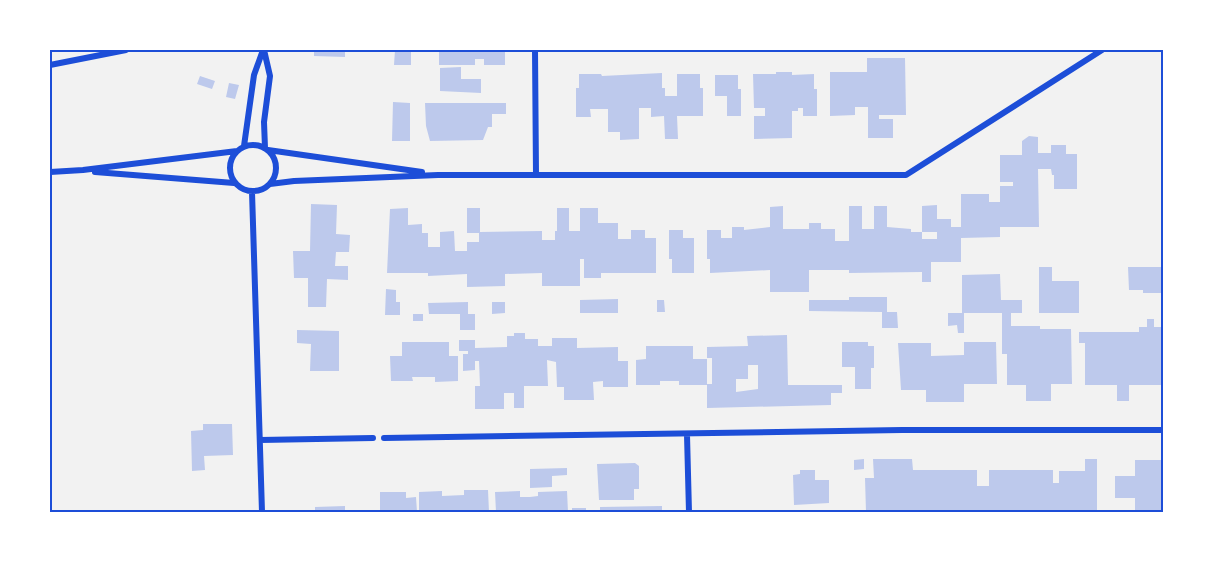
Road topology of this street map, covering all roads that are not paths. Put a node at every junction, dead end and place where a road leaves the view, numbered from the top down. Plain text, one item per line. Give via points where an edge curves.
1 (126, 50) edge
2 (263, 50) edge
3 (535, 50) edge
4 (1102, 50) edge
5 (50, 65) edge
6 (244, 146) junction
7 (267, 149) junction
8 (237, 151) junction
9 (83, 170) junction
10 (50, 172) edge
11 (438, 175) junction
12 (536, 175) junction
13 (234, 183) junction
14 (270, 184) junction
15 (252, 192) junction
16 (1164, 430) edge
17 (687, 435) junction
18 (373, 438) dead end
19 (384, 438) dead end
20 (260, 440) junction
21 (262, 513) edge
22 (689, 513) edge

1 - 5 street
2 - 6 street via 254,75
2 - 7 street via 270,76 264,122
3 - 12 street
4 - 12 street via 906,175
6 - 7 street
6 - 8 street
7 - 11 street
7 - 14 street via 277,170
8 - 9 street
8 - 13 street via 229,167
9 - 10 street
9 - 13 street
11 - 12 street
11 - 14 street
13 - 15 street
14 - 15 street
15 - 20 street
16 - 17 street
17 - 19 street
17 - 22 street
18 - 20 street
20 - 21 street

